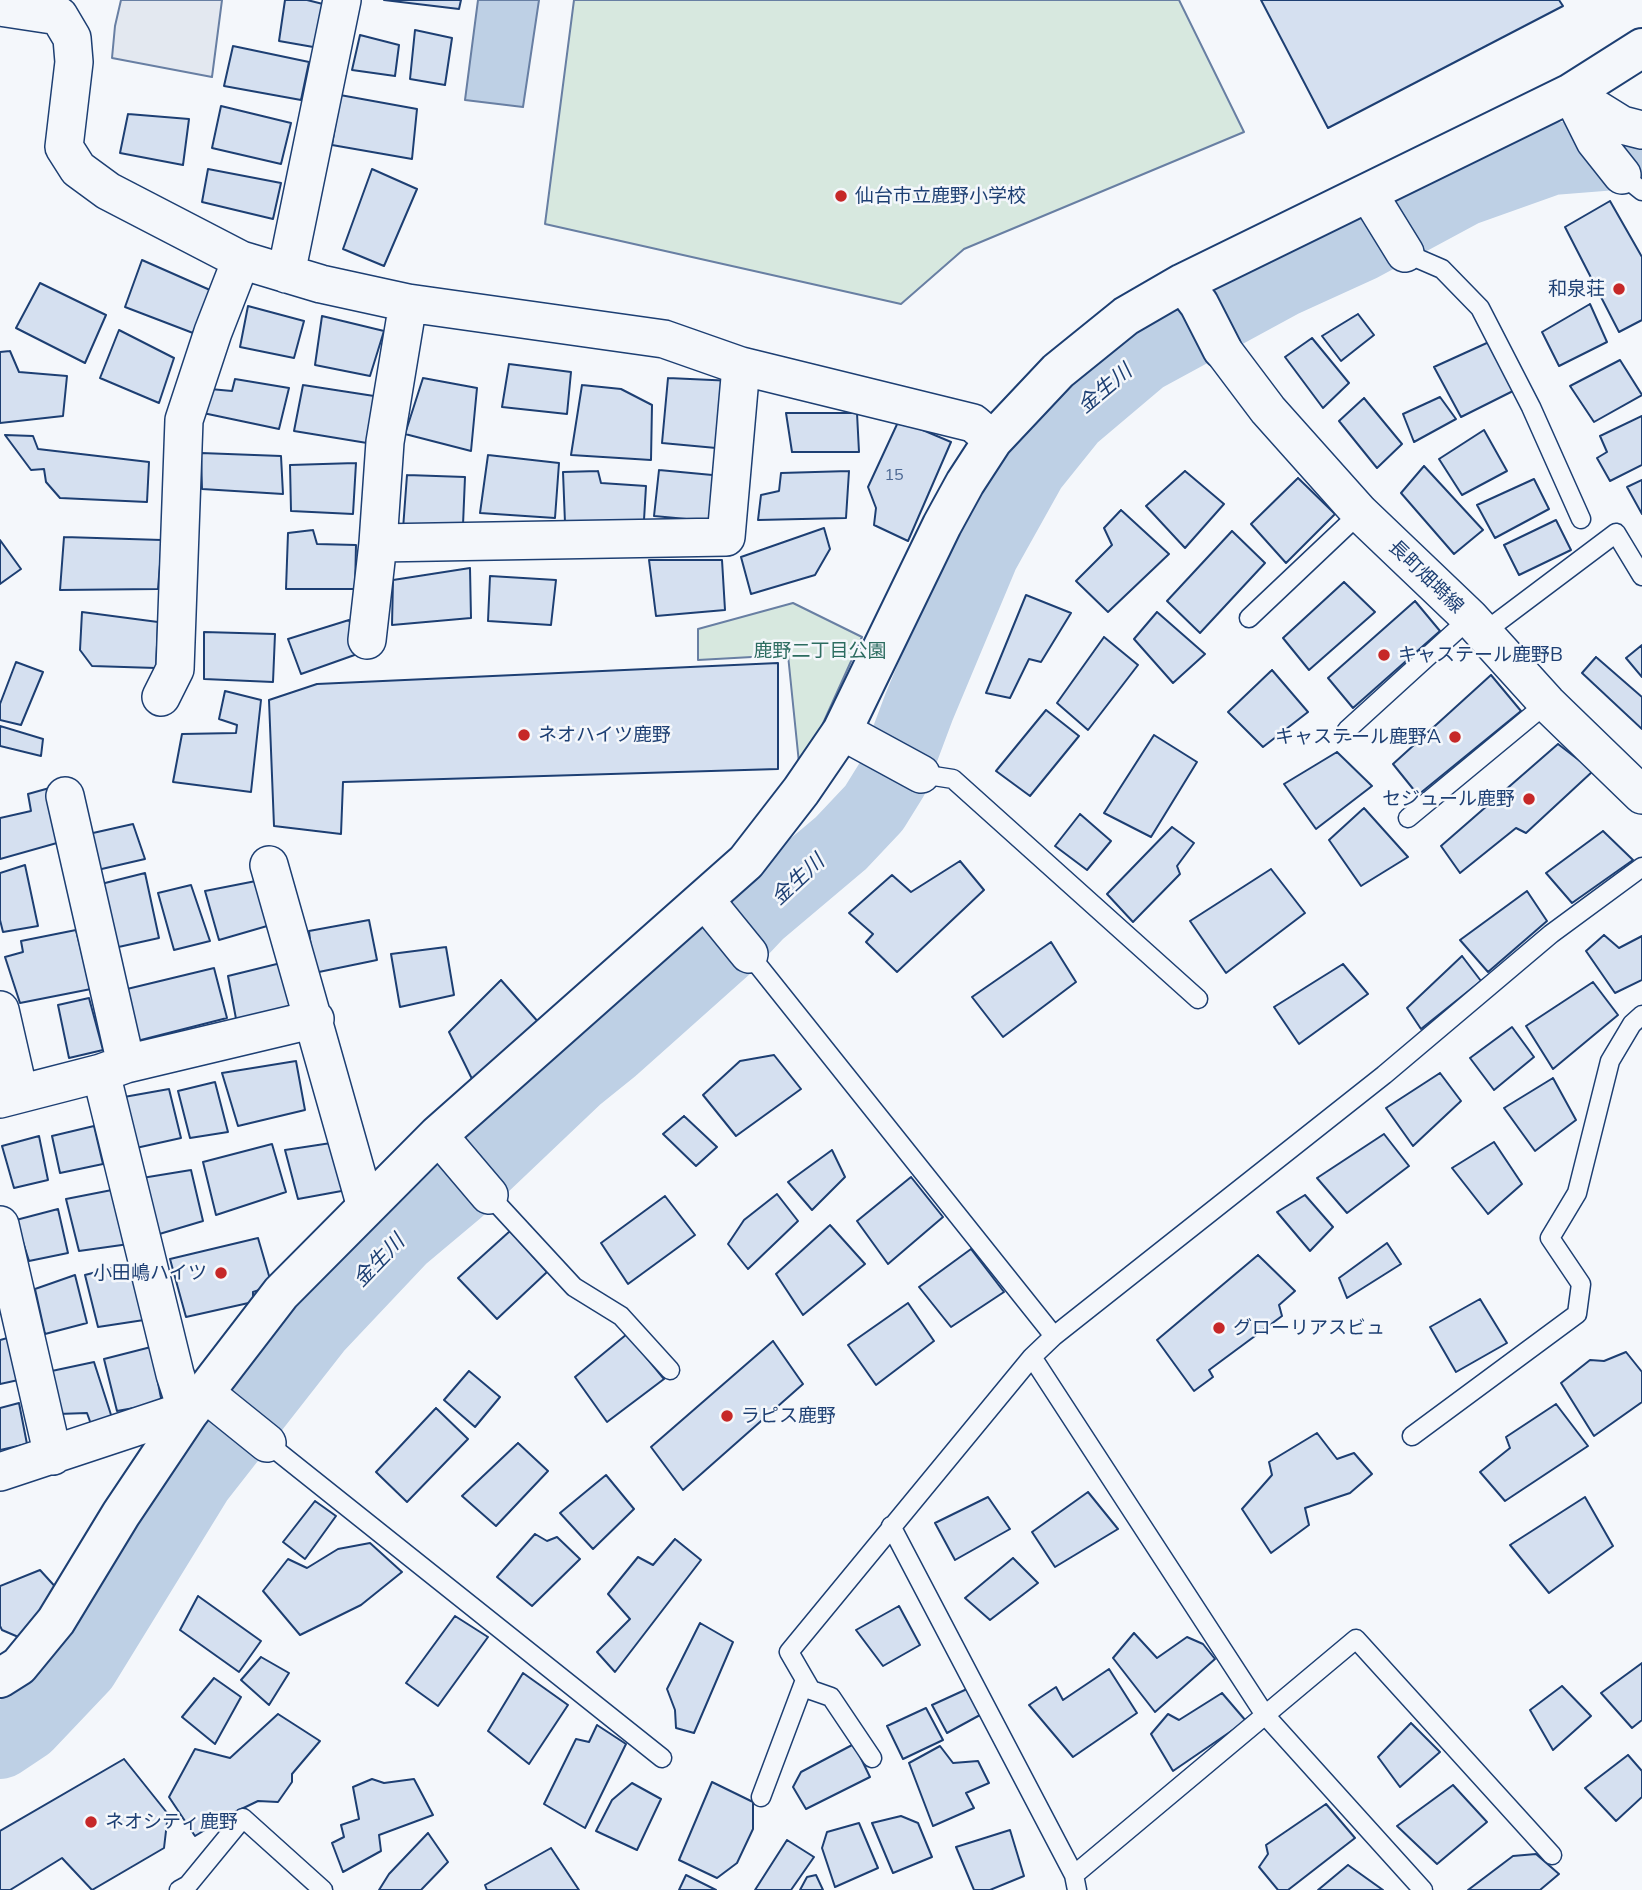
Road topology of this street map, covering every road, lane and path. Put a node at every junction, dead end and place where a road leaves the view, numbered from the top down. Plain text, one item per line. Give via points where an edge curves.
1 (342, 0) edge
2 (0, 7) edge
3 (1642, 48) edge
4 (1571, 93) junction
5 (1642, 131) edge
6 (1632, 183) edge
7 (1373, 202) junction
8 (1405, 253) joint
9 (241, 260) junction
10 (286, 274) junction
11 (1191, 293) junction
12 (408, 303) junction
13 (1222, 349) joint
14 (741, 366) junction
15 (993, 440) junction
16 (1360, 513) junction
17 (1581, 519) dead end
18 (378, 543) junction
19 (1642, 576) edge
20 (1248, 618) dead end
21 (1476, 625) junction
22 (367, 640) dead end
23 (160, 697) dead end
24 (1547, 703) junction
25 (1347, 730) dead end
26 (842, 732) junction
27 (921, 774) joint
28 (1642, 795) edge
29 (65, 796) dead end
30 (1408, 818) dead end
31 (270, 864) dead end
32 (1642, 867) edge
33 (714, 913) junction
34 (749, 954) joint
35 (1198, 999) dead end
36 (0, 1010) edge
37 (1642, 1015) edge
38 (315, 1019) junction
39 (114, 1068) junction
40 (9, 1096) edge
41 (448, 1147) junction
42 (489, 1195) joint
43 (366, 1206) junction
44 (0, 1225) edge
45 (1054, 1336) junction
46 (1032, 1357) junction
47 (670, 1370) dead end
48 (208, 1408) junction
49 (1412, 1437) dead end
50 (267, 1443) joint
51 (53, 1456) junction
52 (0, 1472) edge
53 (891, 1526) junction
54 (0, 1678) edge
55 (805, 1680) junction
56 (1265, 1715) junction
57 (663, 1758) dead end
58 (872, 1758) dead end
59 (761, 1797) dead end
60 (1552, 1855) dead end
61 (1076, 1882) edge
62 (179, 1890) edge
63 (323, 1890) edge
64 (1423, 1890) edge

1 - 10 street
2 - 9 street via 59,16 72,37 74,62 64,147 78,169 108,191
3 - 4 street
4 - 5 street via 1622,125
4 - 6 street via 1595,141
4 - 7 street
7 - 8 street
7 - 11 street
8 - 17 lane via 1442,269 1480,308
9 - 10 street
9 - 23 street via 184,420 175,668
10 - 12 street
11 - 13 street
11 - 15 street via 1126,316 1058,371
12 - 14 street via 664,339
12 - 18 street via 385,442
13 - 16 street, 長町畑塒線 via 1268,410
14 - 15 street via 973,423
14 - 18 street via 726,537
15 - 26 street via 942,525
16 - 20 lane
16 - 21 street, 長町畑塒線
18 - 22 street
19 - 21 lane via 1616,533
21 - 24 street, 長町畑塒線
21 - 25 lane
24 - 28 street, 長町畑塒線
24 - 30 lane
26 - 27 street
26 - 33 street
27 - 35 lane via 953,779
29 - 39 street
31 - 38 street
32 - 45 lane via 1551,934 1384,1075
33 - 34 street
33 - 41 street
34 - 45 lane
36 - 40 street
37 - 49 lane via 1610,1061 1577,1193 1550,1238 1581,1284 1577,1314
38 - 39 street
38 - 43 street
39 - 40 street
39 - 48 street via 176,1374
41 - 42 street
41 - 43 street
42 - 47 lane via 573,1287 621,1316
43 - 48 street via 281,1293
44 - 51 street
45 - 46 lane
46 - 53 lane
46 - 56 lane
48 - 50 street
48 - 51 street via 175,1414
48 - 54 street via 121,1514 56,1620 19,1666
50 - 57 lane
51 - 52 street
53 - 55 lane via 789,1652
53 - 61 lane
55 - 58 lane via 811,1690 831,1697
55 - 59 lane
56 - 60 lane via 1356,1639
56 - 61 lane
56 - 64 lane
62 - 63 lane via 243,1818

